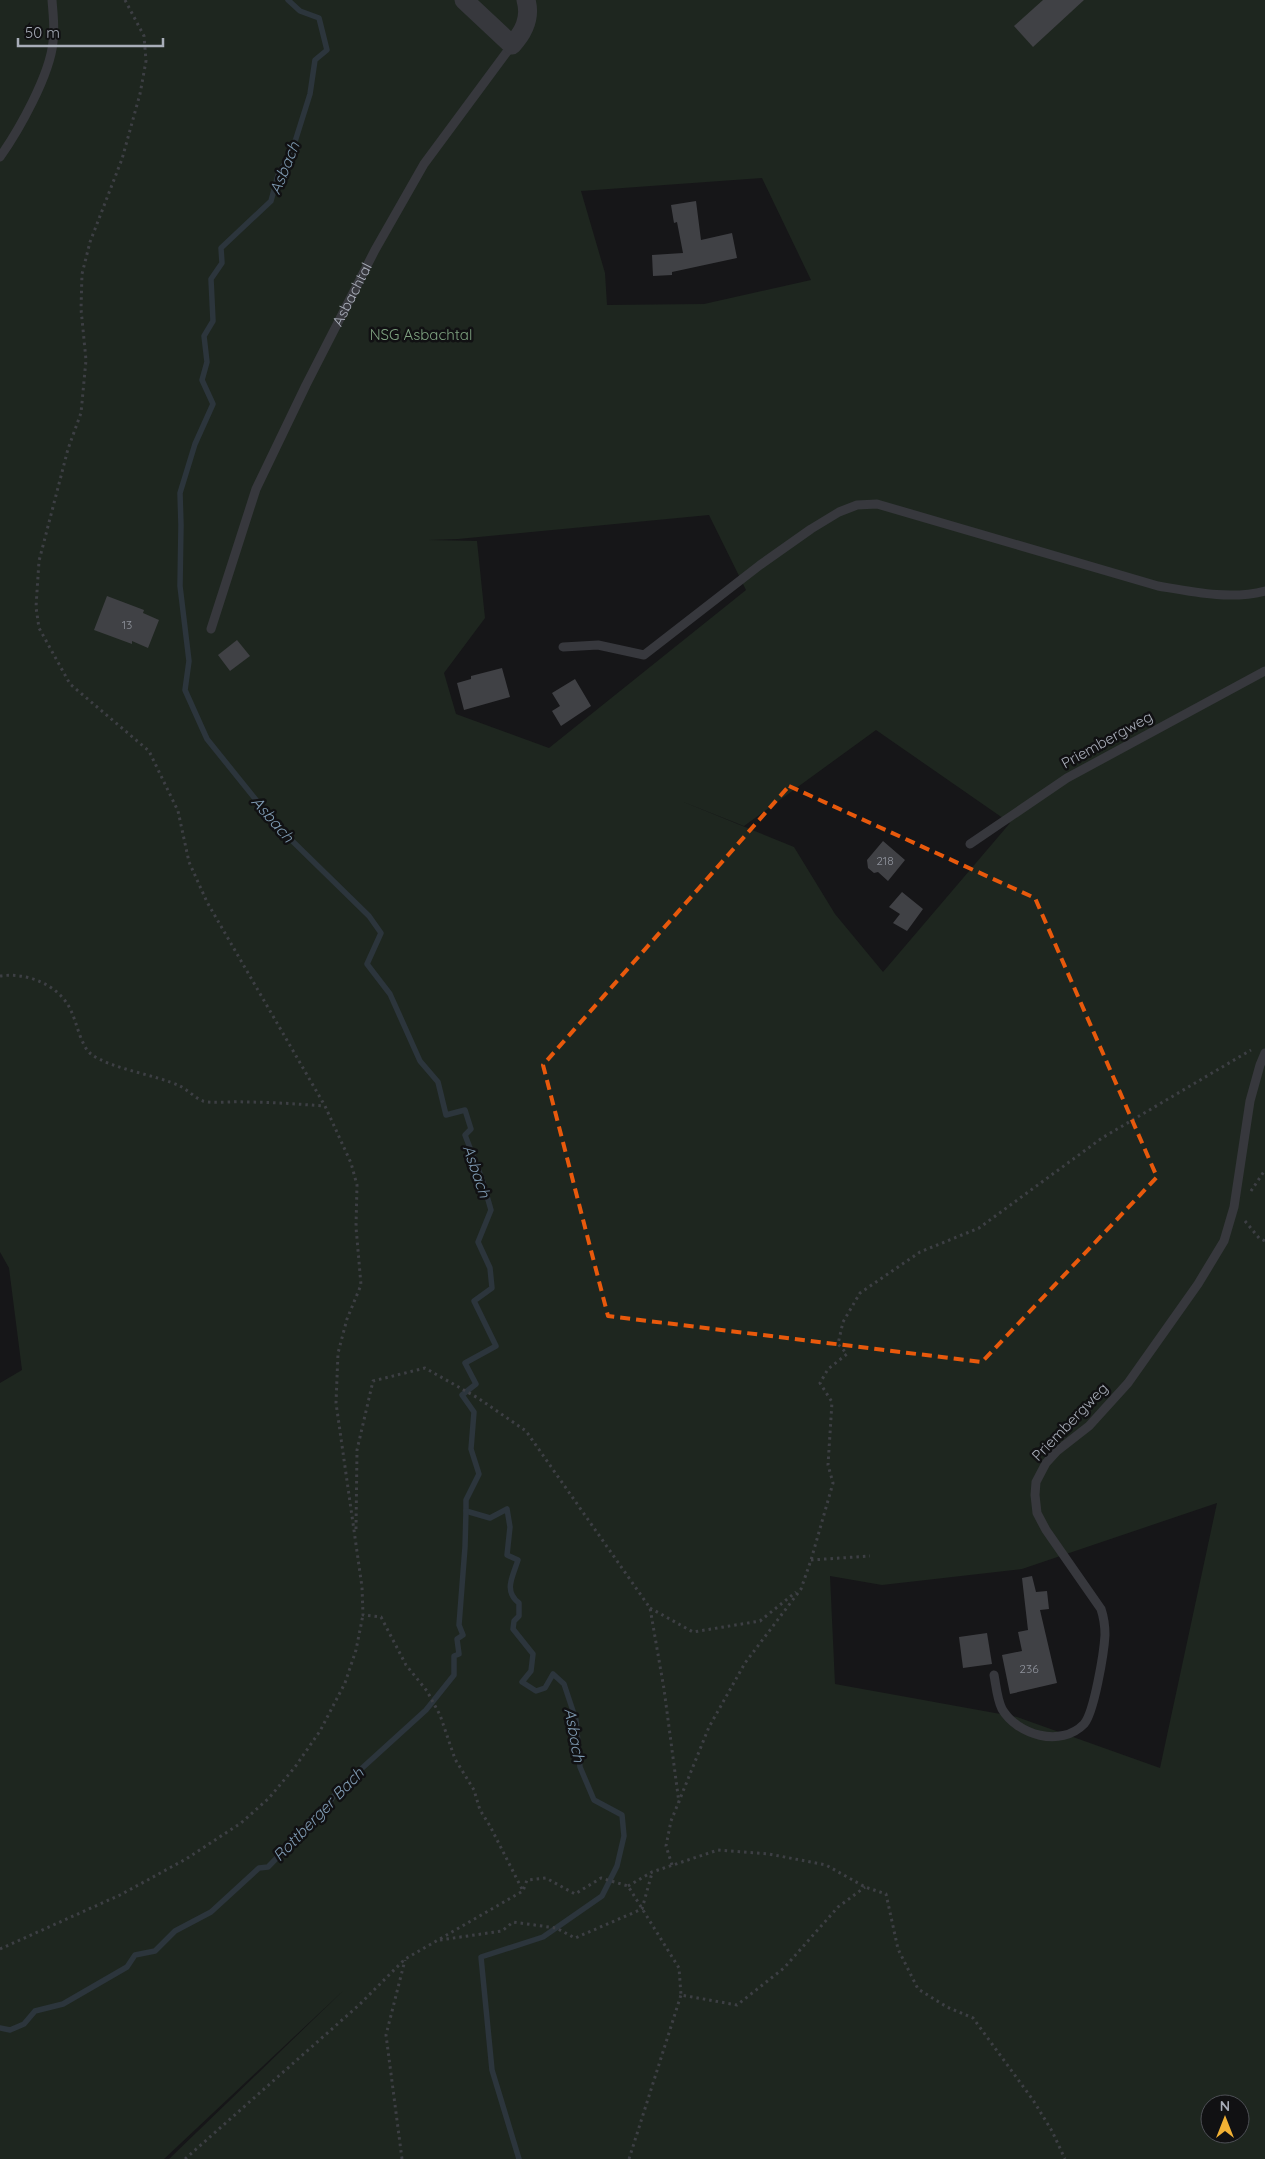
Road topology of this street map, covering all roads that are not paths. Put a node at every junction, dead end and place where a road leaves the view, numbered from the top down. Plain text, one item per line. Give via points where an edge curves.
1 (52, 0) edge
2 (464, 0) edge
3 (526, 0) edge
4 (512, 46) junction
5 (0, 157) edge
6 (1265, 591) edge
7 (211, 629) dead end
8 (562, 648) dead end
9 (1265, 671) edge
10 (970, 844) dead end
11 (1265, 1053) edge
12 (994, 1675) dead end

1 - 5 lane via 53,42 49,61 34,97
2 - 4 street
3 - 4 street via 526,22
4 - 7 lane, Asbachtal via 424,164 375,250 256,489
6 - 8 lane via 1238,595 1198,594 1158,586 877,504 857,505 811,528 760,564 644,656 598,645
9 - 10 lane, Priembergweg via 1067,778
11 - 12 lane, Priembergweg via 1250,1101 1234,1207 1224,1241 1198,1284 1128,1382 1089,1426 1046,1463 1036,1482 1037,1513 1101,1609 1104,1620 1105,1636 1091,1712 1084,1724 1071,1734 1058,1738 1042,1737 1013,1722 1001,1708

